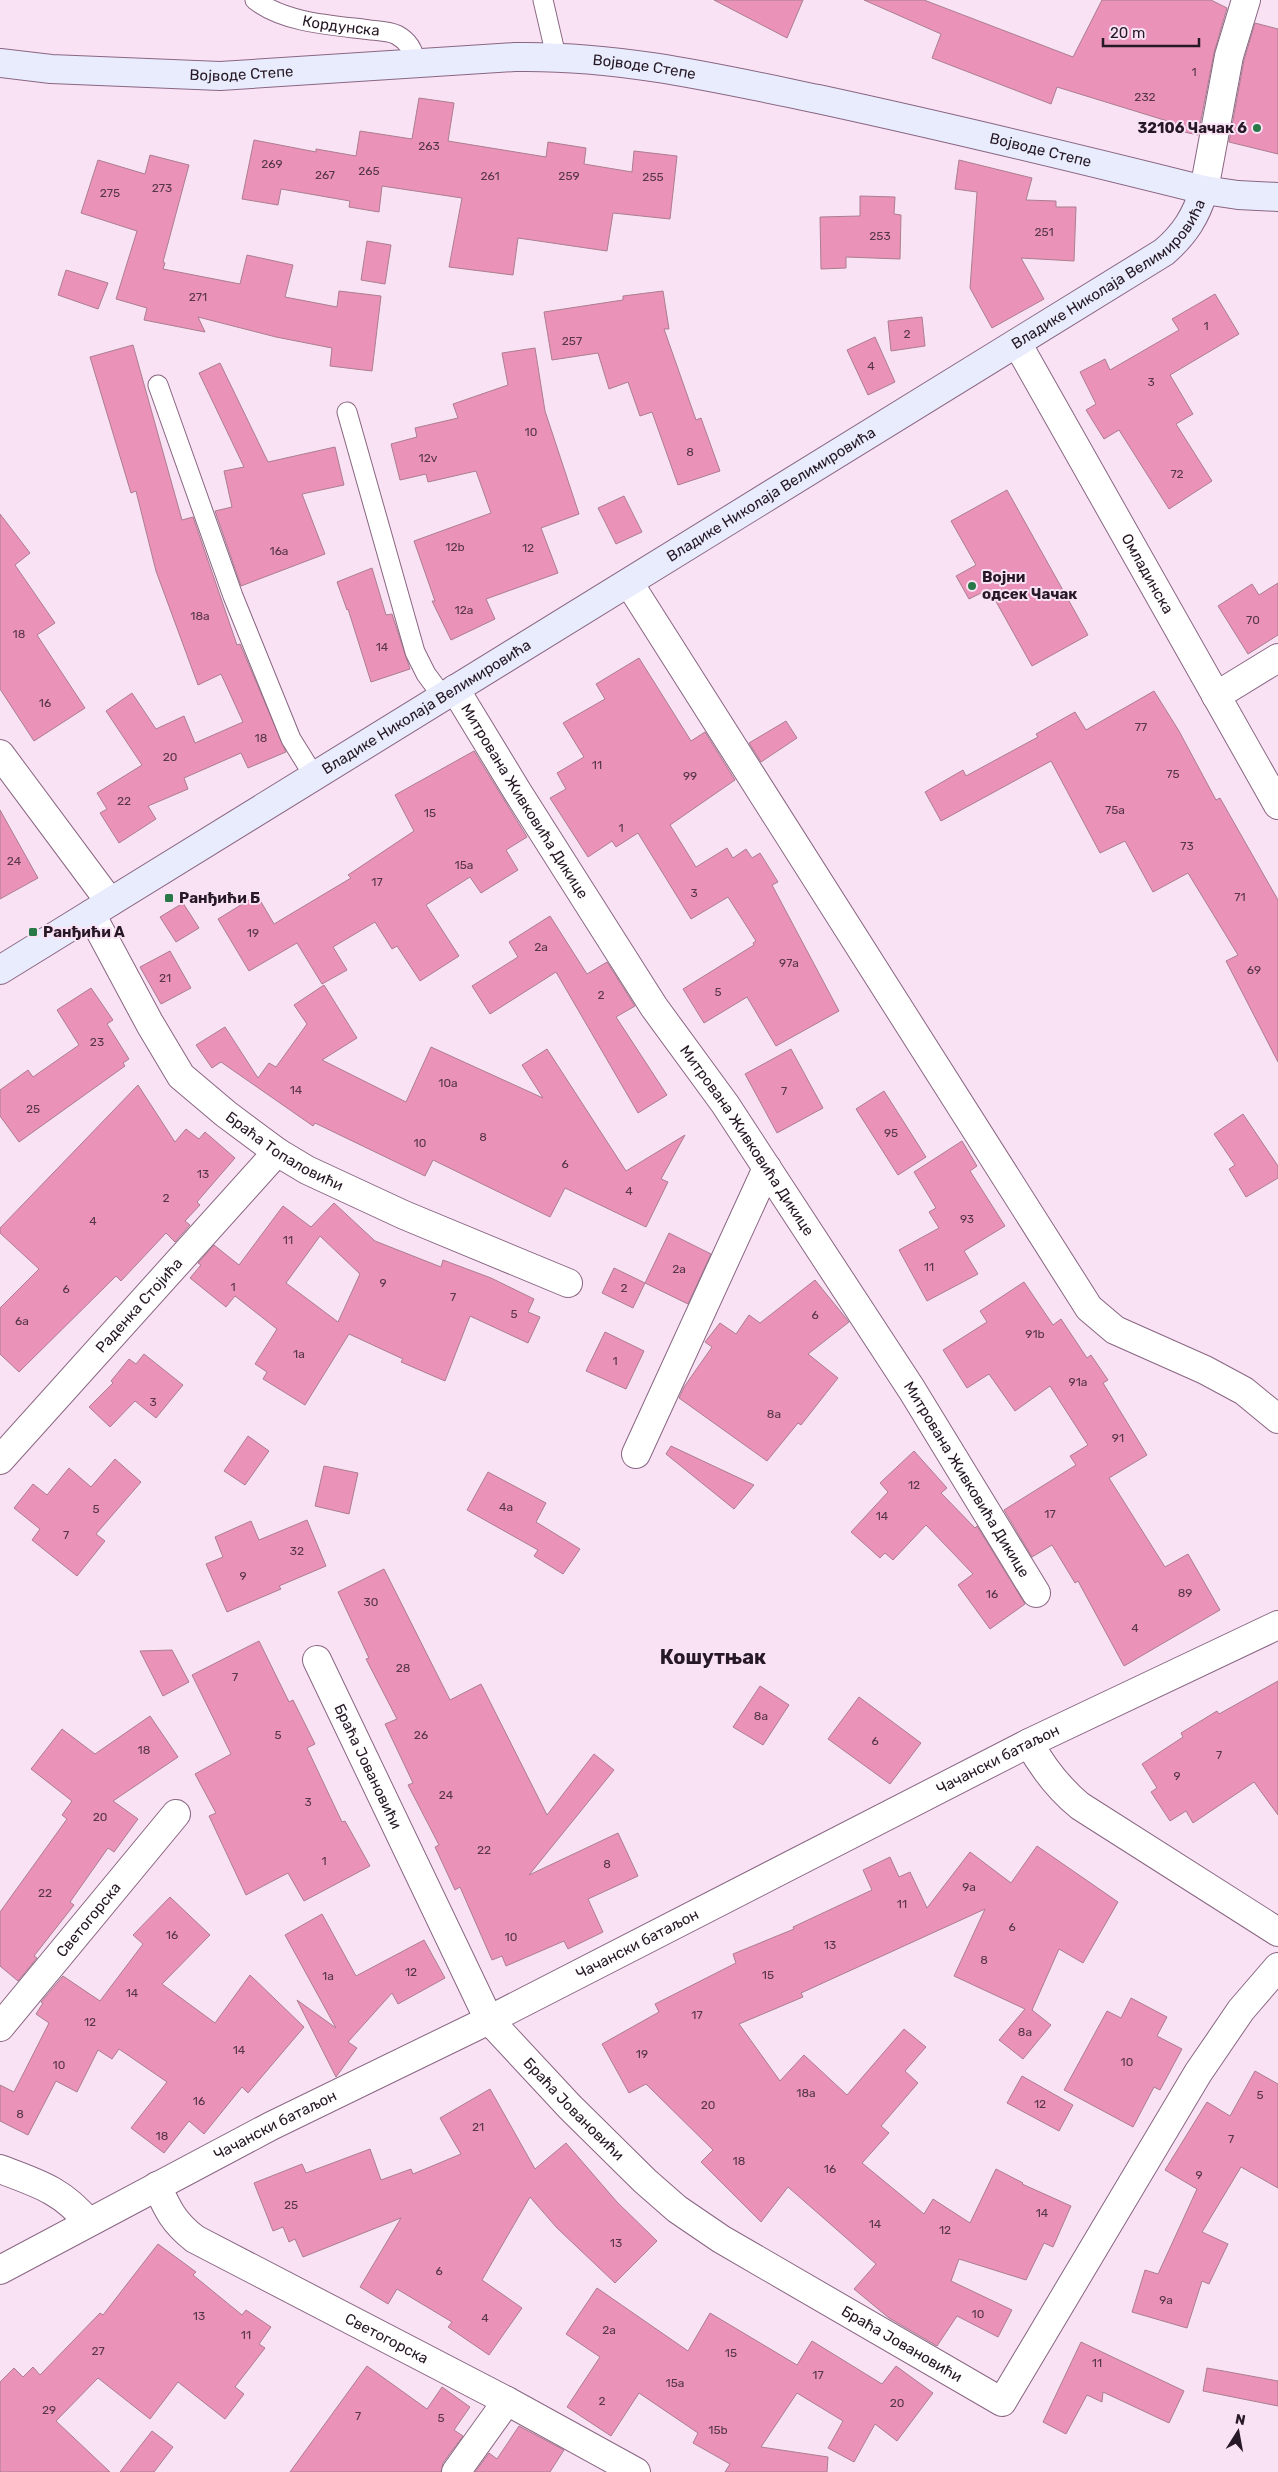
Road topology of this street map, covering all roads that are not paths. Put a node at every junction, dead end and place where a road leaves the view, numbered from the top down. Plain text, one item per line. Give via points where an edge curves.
1 (256, 0) edge
2 (543, 0) edge
3 (1246, 0) edge
4 (556, 56) junction
5 (0, 63) edge
6 (416, 63) junction
7 (1204, 190) junction
8 (1278, 197) edge
9 (1018, 343) junction
10 (158, 385) dead end
11 (348, 412) dead end
12 (628, 583) junction
13 (1278, 658) edge
14 (449, 693) junction
15 (1216, 696) junction
16 (0, 754) edge
17 (314, 776) junction
18 (1278, 805) edge
19 (100, 908) junction
20 (0, 970) edge
21 (277, 1152) junction
22 (767, 1168) junction
23 (568, 1283) dead end
24 (1278, 1419) edge
25 (636, 1454) dead end
26 (0, 1460) edge
27 (1036, 1593) dead end
28 (1278, 1625) edge
29 (317, 1660) dead end
30 (1029, 1743) junction
31 (176, 1814) dead end
32 (1278, 1932) edge
33 (1278, 1967) edge
34 (489, 2020) junction
35 (0, 2027) edge
36 (0, 2169) edge
37 (157, 2186) junction
38 (88, 2222) junction
39 (0, 2270) edge
40 (506, 2401) junction
41 (456, 2472) edge
42 (636, 2472) edge

1 - 6 lane, Кордунска via 274,11 312,21 397,35 408,44
2 - 4 lane
3 - 7 street via 1229,56
4 - 6 street, Војводе Степе
4 - 7 street, Војводе Степе via 634,62 721,79 1059,154
5 - 6 street, Војводе Степе via 220,76
7 - 8 street, Војводе Степе via 1238,196
7 - 9 street, Владике Николаја Велимировића via 1191,223 1164,252
9 - 12 street, Владике Николаја Велимировића
9 - 15 street, Омладинска
10 - 17 lane, Владике Николаја Велимировића via 233,596 292,739
11 - 14 lane via 415,652 426,674
12 - 14 street, Владике Николаја Велимировића
12 - 24 street via 1089,1308 1115,1330 1244,1391
13 - 15 street
14 - 17 street, Владике Николаја Велимировића
14 - 22 street, Митрована Живковића Дикице via 517,791 654,1006
15 - 18 street, Омладинска
16 - 19 street, Браћа Топаловићи
17 - 19 street, Владике Николаја Велимировића
19 - 20 street, Владике Николаја Велимировића
19 - 21 street, Браћа Топаловићи via 150,1024 181,1076
21 - 23 street, Браћа Топаловићи via 307,1170 404,1215
21 - 26 street, Раденка Стојића
22 - 25 street
22 - 27 street, Митрована Живковића Дикице via 912,1390
28 - 30 street, Чачански батаљон
29 - 34 street, Браћа Јовановићи
30 - 32 street via 1045,1770 1080,1806
30 - 34 street, Чачански батаљон
31 - 35 street, Светогорска
33 - 34 street, Браћа Јовановићи via 1241,2010 1198,2073 1002,2402 722,2239 677,2209 570,2107
34 - 37 street, Чачански батаљон
36 - 38 street via 51,2189 74,2204
37 - 38 street, Чачански батаљон
37 - 40 street, Светогорска via 178,2226 195,2239
38 - 39 street, Чачански батаљон
40 - 41 street
40 - 42 street, Светогорска

